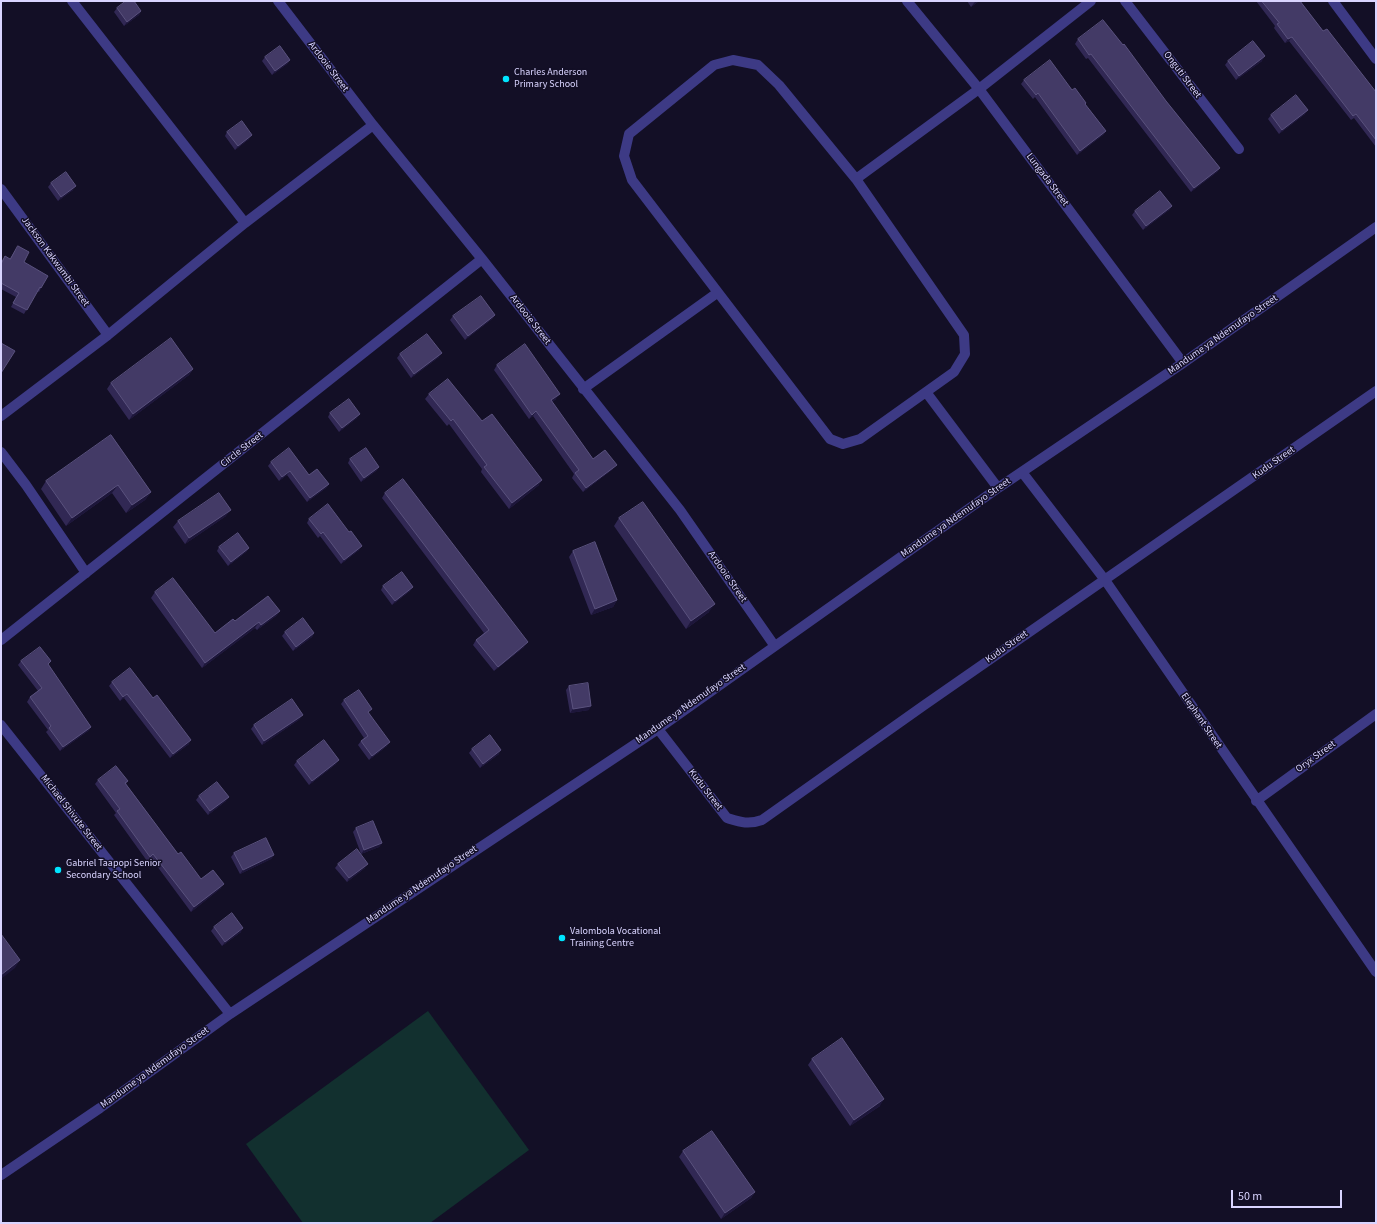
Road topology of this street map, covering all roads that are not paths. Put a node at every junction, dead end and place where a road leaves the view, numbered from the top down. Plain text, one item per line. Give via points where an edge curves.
1 (72, 1) edge
2 (278, 1) edge
3 (907, 1) edge
4 (1091, 1) edge
5 (1125, 1) edge
6 (1333, 1) edge
7 (1376, 59) edge
8 (979, 89) junction
9 (373, 125) junction
10 (1239, 150) dead end
11 (856, 179) junction
12 (1, 189) edge
13 (244, 223) junction
14 (1376, 227) edge
15 (482, 260) junction
16 (717, 293) junction
17 (108, 335) junction
18 (1183, 363) junction
19 (583, 390) junction
20 (1376, 391) edge
21 (926, 392) junction
22 (1, 416) edge
23 (1, 452) edge
24 (1022, 472) junction
25 (998, 488) junction
26 (86, 572) junction
27 (1105, 580) junction
28 (1, 640) edge
29 (774, 645) junction
30 (1376, 714) edge
31 (1, 725) edge
32 (658, 729) junction
33 (1256, 802) junction
34 (1376, 972) edge
35 (230, 1014) junction
36 (1, 1175) edge

1 - 13 street
2 - 9 street, Ardooie Street
3 - 8 street, Lungada Street
4 - 8 street
5 - 10 street, Onguti Street
6 - 7 street
8 - 11 street
8 - 18 street, Lungada Street
9 - 13 street
9 - 15 street, Ardooie Street
11 - 16 street via 779,85 758,65 739,61 714,65 629,134 624,156 632,180
11 - 21 street via 964,335 965,354 954,372
12 - 17 street, Jackson Kakwambi Street
13 - 17 street
14 - 18 street, Mandume ya Ndemufayo Street
15 - 19 street, Ardooie Street
15 - 26 street, Circle Street
16 - 19 street
16 - 21 street via 830,439 843,444 860,439
17 - 22 street
18 - 24 street, Mandume ya Ndemufayo Street
19 - 29 street, Ardooie Street via 680,510
20 - 27 street, Kudu Street
21 - 25 street
23 - 26 street
24 - 25 street, Mandume ya Ndemufayo Street
24 - 27 street, Elephant Street
25 - 29 street, Mandume ya Ndemufayo Street
26 - 28 street, Circle Street
27 - 32 street, Kudu Street via 762,820 743,823 727,818
27 - 33 street, Elephant Street
29 - 32 street, Mandume ya Ndemufayo Street
30 - 33 street, Oryx Street
31 - 35 street, Michael Shivute Street
32 - 35 street, Mandume ya Ndemufayo Street
33 - 34 street, Elephant Street
35 - 36 street, Mandume ya Ndemufayo Street via 100,1108

